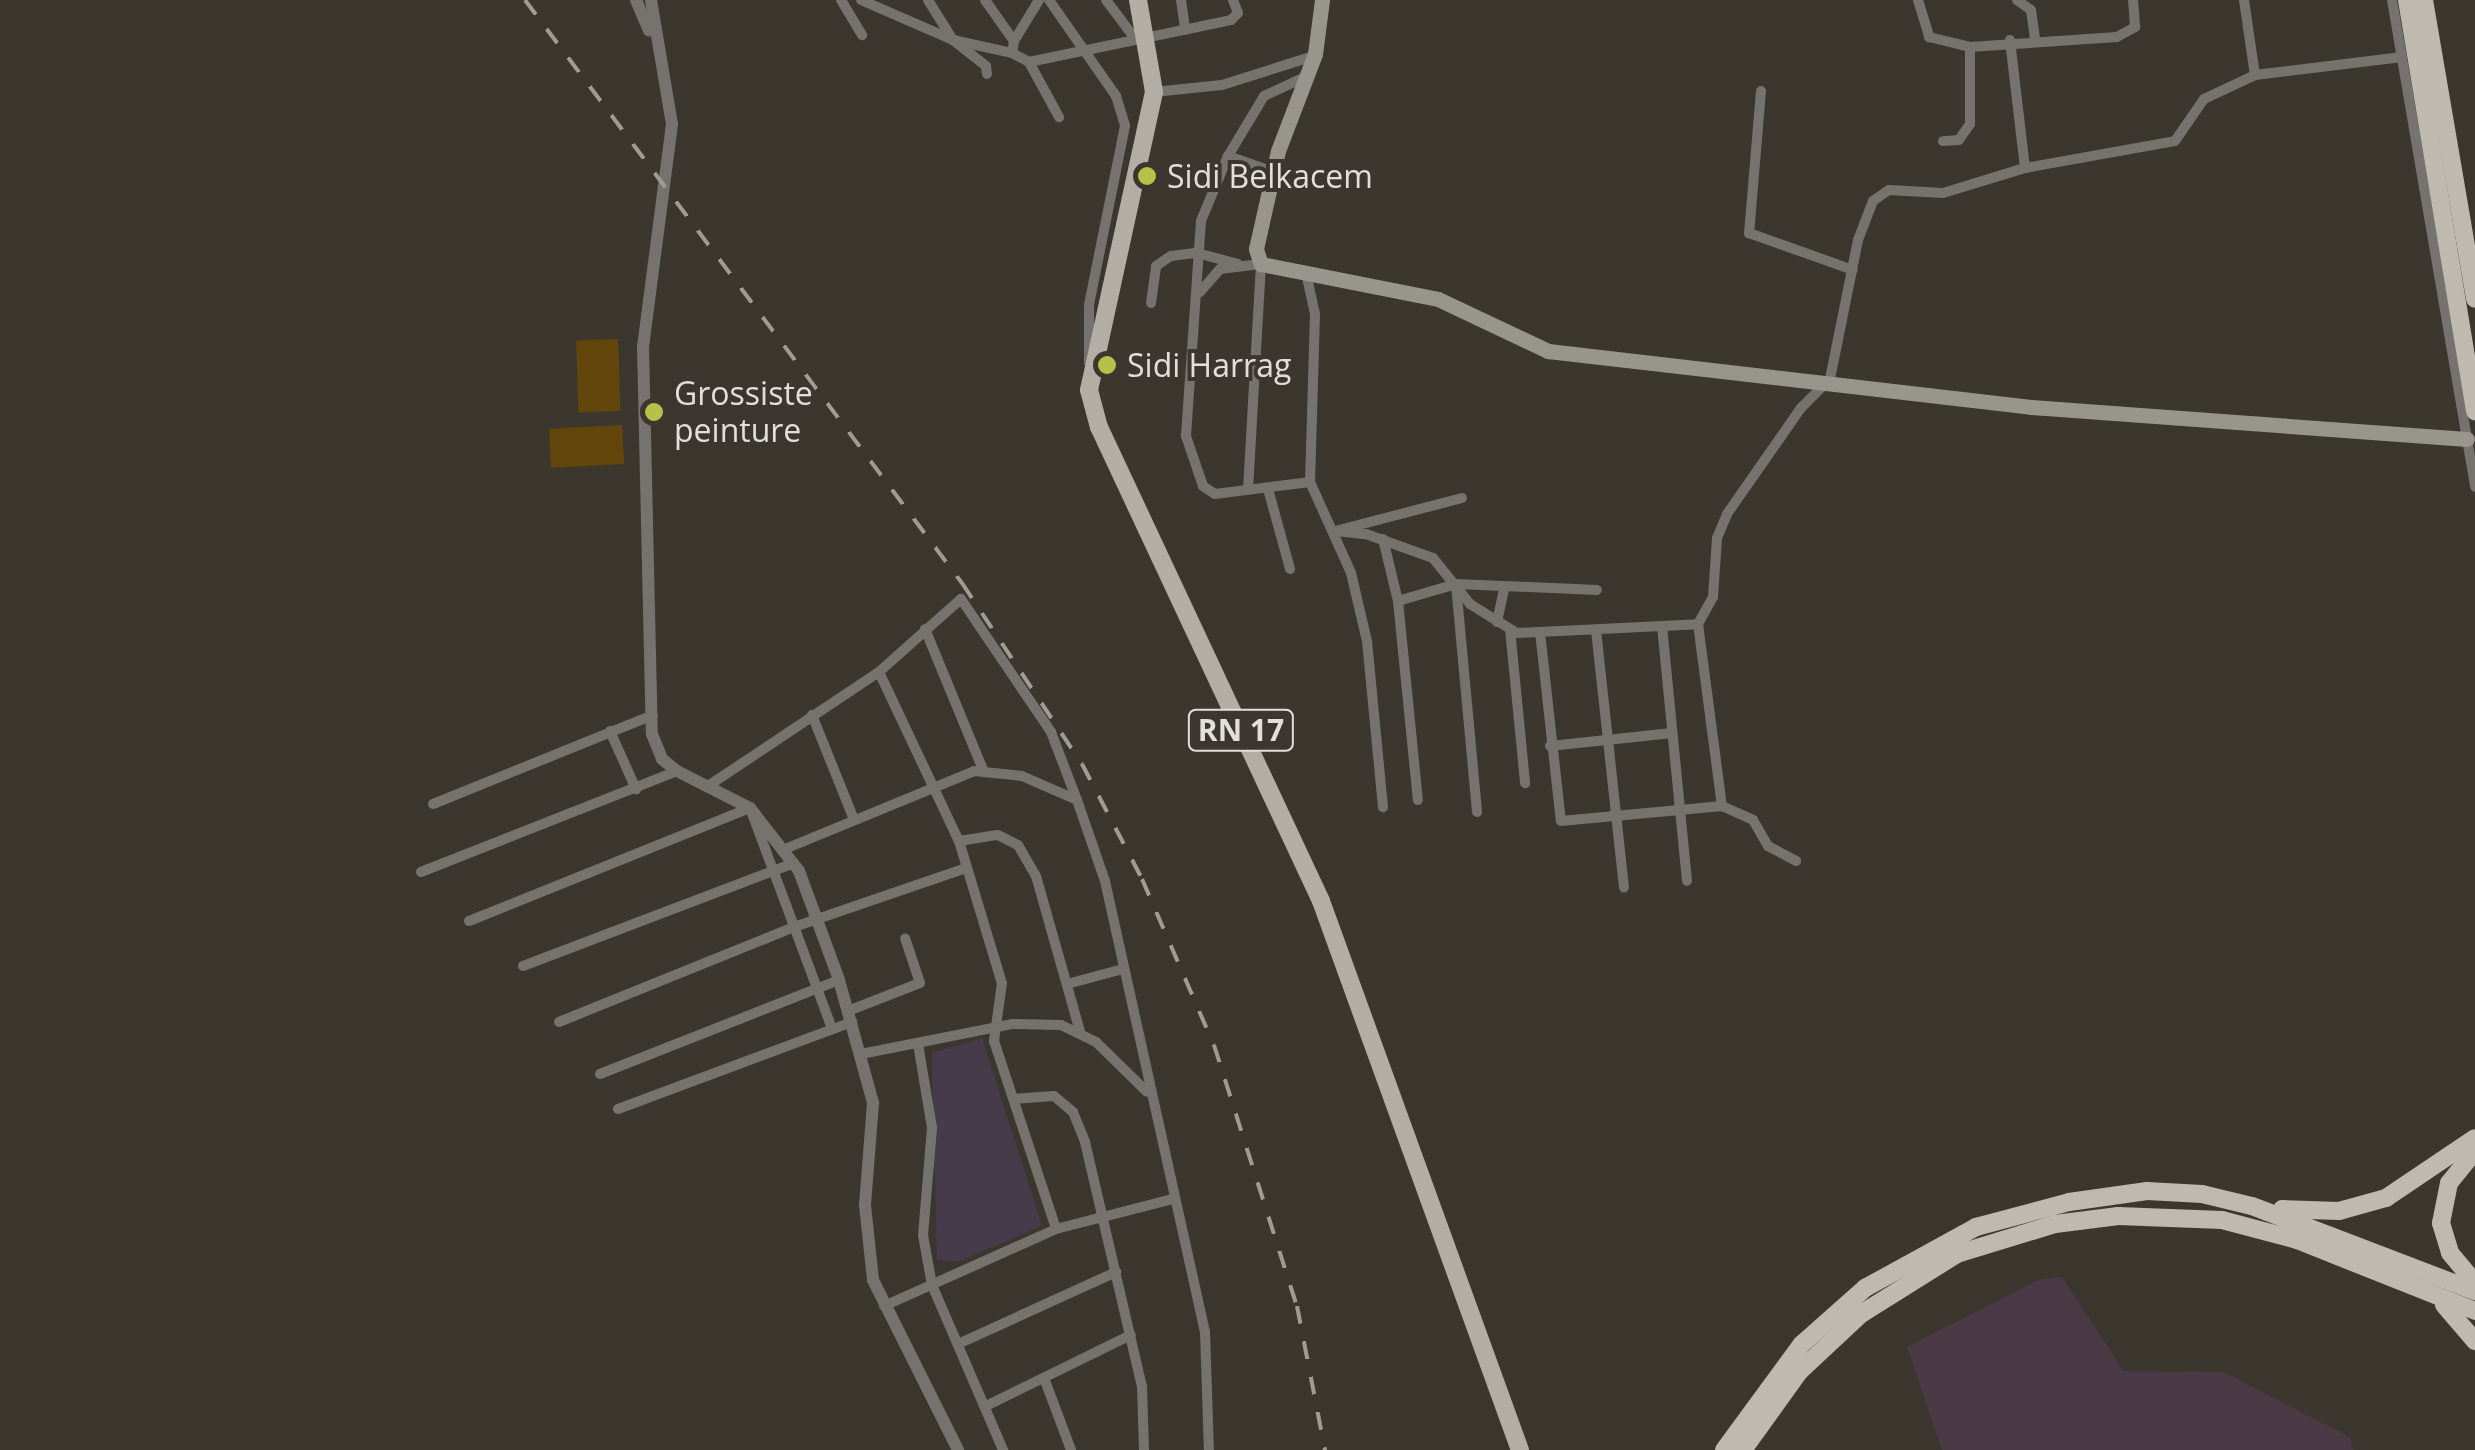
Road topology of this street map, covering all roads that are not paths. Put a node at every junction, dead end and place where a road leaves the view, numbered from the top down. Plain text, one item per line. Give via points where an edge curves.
1 (636, 0) edge
2 (650, 0) edge
3 (840, 0) edge
4 (861, 0) edge
5 (928, 0) edge
6 (985, 0) edge
7 (1038, 0) edge
8 (1050, 0) edge
9 (1106, 0) edge
10 (1138, 0) edge
11 (1181, 0) edge
12 (1233, 0) edge
13 (1322, 0) edge
14 (1918, 0) edge
15 (2017, 0) edge
16 (2134, 0) edge
17 (2244, 0) edge
18 (2392, 0) edge
19 (2406, 0) edge
20 (2424, 0) edge
21 (1185, 30) junction
22 (862, 35) dead end
23 (1141, 39) junction
24 (2035, 39) junction
25 (953, 40) junction
26 (2010, 40) junction
27 (1013, 46) junction
28 (1970, 47) junction
29 (660, 50) junction
30 (1086, 52) junction
31 (1314, 56) junction
32 (2402, 57) junction
33 (1029, 62) junction
34 (987, 74) dead end
35 (2255, 75) junction
36 (1305, 76) junction
37 (1760, 91) dead end
38 (1154, 92) junction
39 (1060, 116) dead end
40 (1943, 140) dead end
41 (1228, 156) junction
42 (2025, 168) junction
43 (1274, 172) junction
44 (1197, 252) junction
45 (1252, 265) junction
46 (1853, 270) junction
47 (1306, 274) junction
48 (1200, 292) junction
49 (2475, 300) edge
50 (1151, 303) dead end
51 (1830, 380) junction
52 (1089, 390) junction
53 (2475, 411) edge
54 (2467, 439) junction
55 (1310, 482) junction
56 (2475, 487) edge
57 (1268, 489) junction
58 (1248, 490) junction
59 (1462, 498) dead end
60 (1336, 530) junction
61 (1383, 539) junction
62 (1290, 569) dead end
63 (1456, 584) junction
64 (1504, 589) junction
65 (1597, 590) dead end
66 (1398, 601) junction
67 (1498, 622) junction
68 (1698, 624) junction
69 (1662, 626) junction
70 (1510, 628) junction
71 (925, 629) junction
72 (1596, 630) junction
73 (1540, 632) junction
74 (879, 672) junction
75 (812, 715) junction
76 (653, 716) junction
77 (610, 731) junction
78 (1672, 733) junction
79 (1608, 739) junction
80 (1550, 746) junction
81 (677, 771) junction
82 (984, 772) junction
83 (935, 782) junction
84 (1524, 783) dead end
85 (708, 786) junction
86 (636, 789) junction
87 (1077, 800) junction
88 (1418, 800) dead end
89 (432, 804) dead end
90 (1722, 806) junction
91 (1383, 807) dead end
92 (750, 808) junction
93 (1476, 812) dead end
94 (1680, 812) junction
95 (1617, 817) junction
96 (854, 818) junction
97 (959, 841) junction
98 (785, 849) junction
99 (1796, 860) dead end
100 (794, 863) junction
101 (966, 868) junction
102 (770, 871) junction
103 (422, 872) dead end
104 (1687, 881) dead end
105 (1624, 887) dead end
106 (470, 920) dead end
107 (818, 920) junction
108 (794, 927) junction
109 (905, 938) dead end
110 (523, 966) dead end
111 (1124, 969) junction
112 (840, 980) junction
113 (1067, 984) junction
114 (820, 990) junction
115 (850, 1016) junction
116 (559, 1022) dead end
117 (993, 1028) junction
118 (832, 1029) junction
119 (1080, 1032) junction
120 (918, 1044) junction
121 (861, 1054) junction
122 (600, 1074) dead end
123 (1147, 1092) junction
124 (1014, 1099) junction
125 (618, 1109) dead end
126 (2475, 1138) edge
127 (2475, 1151) edge
128 (1173, 1199) junction
129 (2252, 1206) junction
130 (1105, 1212) junction
131 (1056, 1229) junction
132 (1116, 1272) junction
133 (2475, 1283) edge
134 (932, 1285) junction
135 (2420, 1287) junction
136 (2475, 1291) edge
137 (884, 1306) junction
138 (2475, 1311) edge
139 (1132, 1335) junction
140 (2475, 1340) edge
141 (958, 1344) junction
142 (1044, 1378) junction
143 (988, 1405) junction
144 (958, 1450) edge
145 (1004, 1450) edge
146 (1071, 1450) edge
147 (1144, 1450) edge
148 (1209, 1450) edge
149 (1520, 1450) edge
150 (1724, 1450) edge
151 (1742, 1450) edge

1 - 29 street
2 - 29 street
3 - 22 street
4 - 25 street
5 - 25 street
6 - 27 street
7 - 27 street
8 - 30 street
9 - 23 street
10 - 23 main road
11 - 21 street
12 - 21 street via 1238,13 1231,20
13 - 31 main road
14 - 28 street via 1928,36
15 - 24 street via 2031,10
16 - 24 street via 2138,18 2127,34
17 - 35 street
18 - 32 street
19 - 53 highway
20 - 49 highway
21 - 23 street
23 - 30 street
23 - 38 main road
24 - 26 street
25 - 27 street
25 - 34 street
26 - 28 street
26 - 42 street
27 - 33 street
28 - 40 street via 1970,124 1959,140
29 - 76 street via 672,124 643,346
30 - 33 street
30 - 52 street via 1116,96 1126,136 1089,305
31 - 36 main road
31 - 38 street via 1222,85
32 - 35 street
32 - 54 street
33 - 39 street
35 - 42 street via 2204,99 2176,140
36 - 41 street via 1264,96
36 - 43 main road
37 - 46 street via 1749,233
38 - 52 main road
41 - 43 street
41 - 44 street via 1201,221
42 - 46 street via 1943,193 1880,194
43 - 45 main road
44 - 45 street
44 - 48 street
44 - 50 street via 1156,266
45 - 47 main road
45 - 48 street via 1220,270
45 - 58 street
46 - 51 street
47 - 51 main road via 1438,298 1548,352
47 - 55 street via 1315,314
48 - 58 street via 1186,436 1190,456 1202,486 1214,494
51 - 54 main road via 2030,407
51 - 68 street via 1800,408 1727,514 1717,538 1713,597
52 - 149 main road, RN 17 via 1126,494 1321,902
54 - 56 street
55 - 57 street
55 - 60 street
57 - 58 street
57 - 62 street
59 - 60 street
60 - 61 street
60 - 91 street via 1367,641
61 - 63 street via 1433,558
61 - 66 street
63 - 64 street
63 - 66 street
63 - 67 street via 1470,604
63 - 93 street
64 - 65 street
64 - 67 street
66 - 88 street
67 - 70 street
68 - 69 street
68 - 90 street
69 - 72 street
69 - 78 street
70 - 73 street
70 - 84 street
71 - 74 street
71 - 82 street
71 - 87 street via 965,601 1051,732
72 - 73 street
72 - 79 street
73 - 80 street
74 - 75 street
74 - 83 street
75 - 85 street
75 - 96 street
76 - 77 street
76 - 81 street via 662,759
77 - 86 street
77 - 89 street
78 - 79 street
78 - 94 street
79 - 80 street
79 - 95 street
80 - 95 street via 1561,821
81 - 85 street
81 - 86 street
82 - 83 street
82 - 87 street via 1022,776
83 - 96 street
83 - 97 street
85 - 92 street
86 - 103 street
87 - 111 street via 1105,881
90 - 94 street
90 - 99 street via 1753,820 1768,846
92 - 98 street
92 - 102 street
92 - 106 street
94 - 95 street
94 - 104 street
95 - 105 street
96 - 98 street
97 - 101 street
97 - 113 street via 998,836 1018,846 1036,876
98 - 100 street
100 - 102 street
100 - 107 street
101 - 107 street
101 - 117 street via 1002,983
102 - 108 street
102 - 110 street
107 - 108 street
107 - 112 street
108 - 114 street
108 - 116 street
109 - 115 street via 920,982
111 - 113 street
111 - 123 street
112 - 114 street
112 - 115 street
113 - 119 street
114 - 118 street
114 - 122 street
115 - 118 street
115 - 121 street
117 - 119 street via 1061,1024
117 - 120 street
117 - 124 street
118 - 125 street
119 - 123 street
120 - 121 street
120 - 134 street via 932,1128 922,1235
121 - 137 street via 874,1131 865,1205 873,1280
123 - 128 street
124 - 130 street via 1054,1096 1073,1112
124 - 131 street
126 - 129 highway via 2404,1189 2355,1209
127 - 133 highway via 2449,1183 2441,1222 2450,1253
128 - 130 street
128 - 148 street via 1210,1369
129 - 136 highway
129 - 150 highway via 2202,1194 2107,1194 2027,1211 1938,1244 1830,1316 1774,1376
130 - 131 street
130 - 132 street
131 - 134 street
132 - 139 street
132 - 141 street
134 - 137 street
134 - 141 street
135 - 138 highway
135 - 140 highway via 2457,1314
135 - 151 highway via 2297,1240 2222,1220 2118,1216 2037,1229 1957,1254 1861,1314 1799,1372
137 - 144 street
139 - 142 street
139 - 147 street
141 - 143 street
142 - 143 street
142 - 146 street
143 - 145 street

